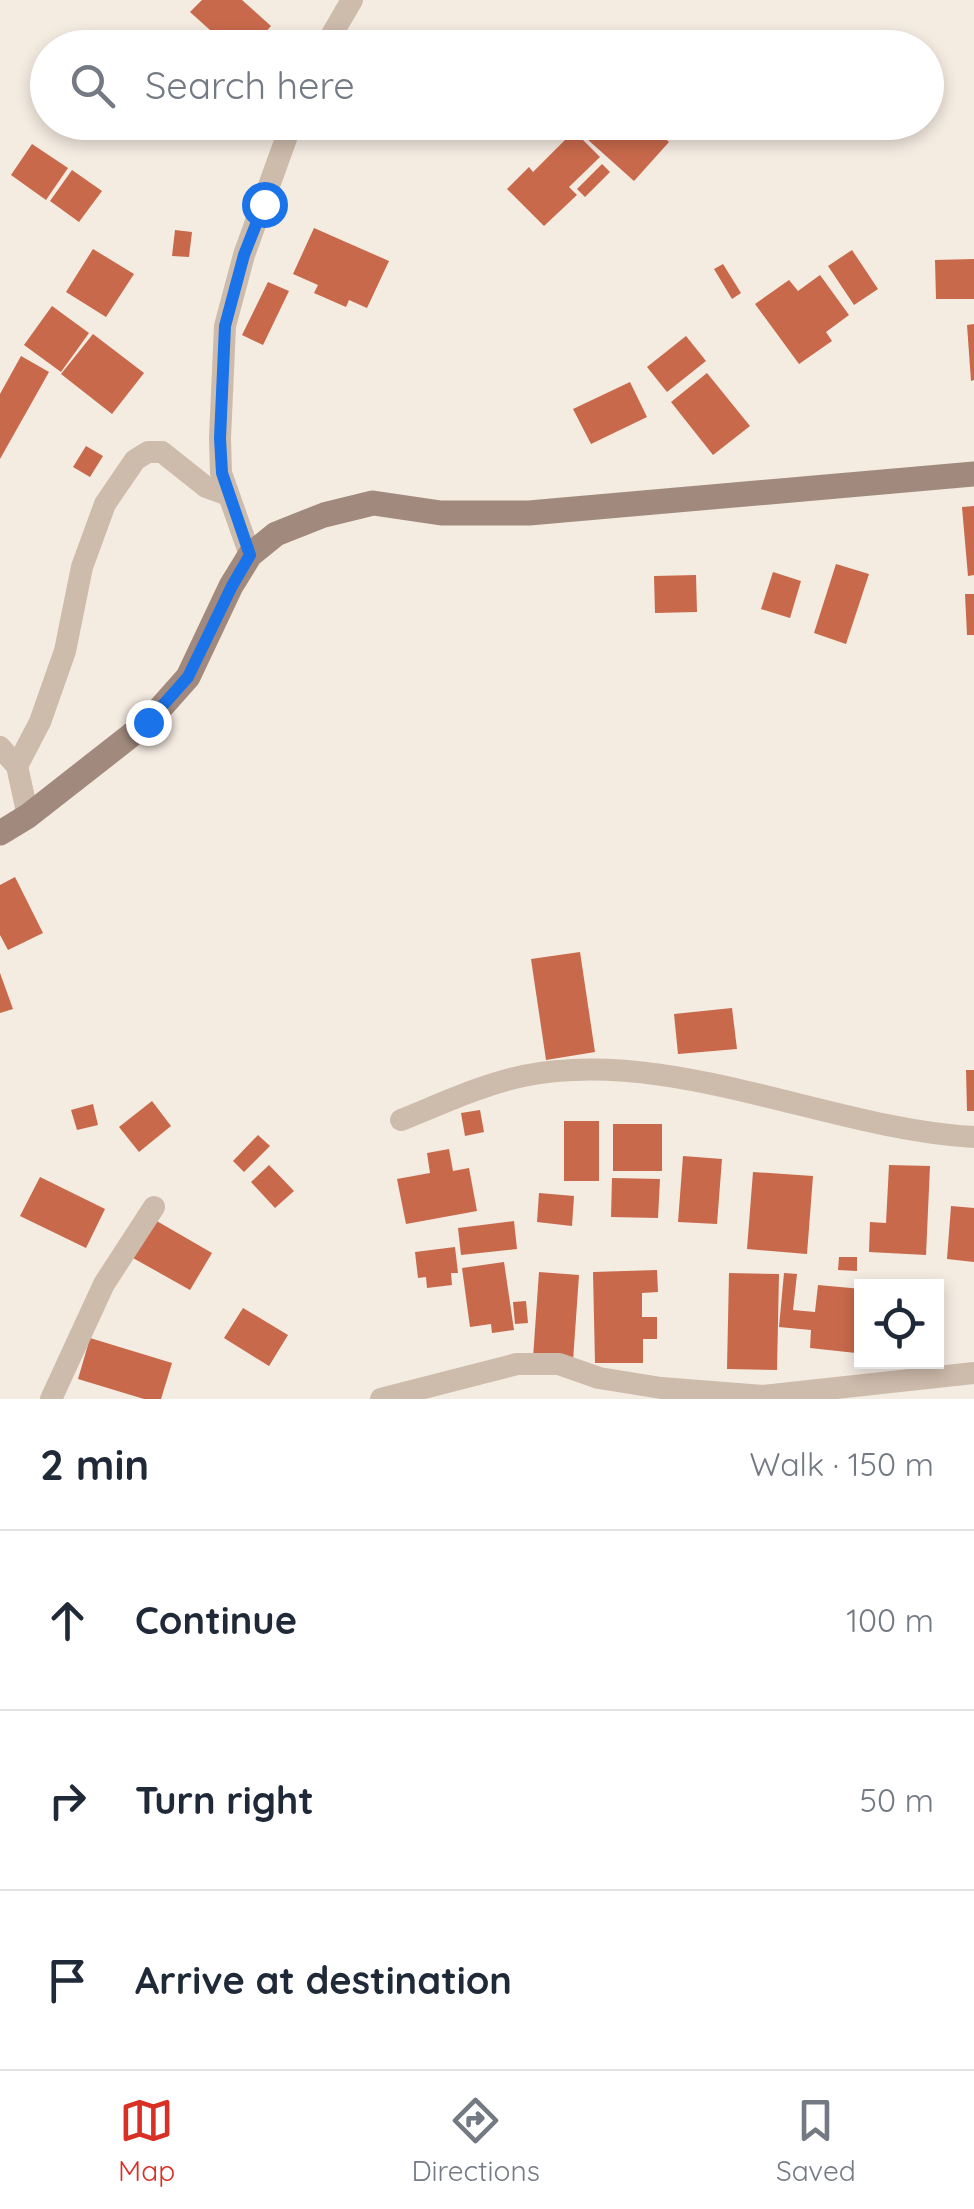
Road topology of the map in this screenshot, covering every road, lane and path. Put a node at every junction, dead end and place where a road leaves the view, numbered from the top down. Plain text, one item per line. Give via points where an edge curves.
1 (352, 0) edge
2 (334, 30) edge
3 (286, 140) edge
4 (974, 474) edge
5 (228, 495) junction
6 (250, 555) junction
7 (0, 747) edge
8 (17, 766) junction
9 (28, 816) junction
10 (0, 832) edge
11 (401, 1120) dead end
12 (974, 1137) edge
13 (154, 1207) dead end
14 (974, 1373) edge
15 (51, 1399) edge
16 (382, 1399) edge

1 - 2 street
3 - 5 street via 225,326 220,438
4 - 6 street via 529,513 373,503 276,534
5 - 6 street
5 - 8 street via 206,487 162,452 135,460 105,504 82,568 65,651
6 - 9 street via 188,677 148,722
7 - 8 street
8 - 9 street
9 - 10 street
11 - 12 street via 524,1076 592,1070 668,1077 923,1134
13 - 15 street via 104,1284
14 - 16 street via 763,1396 661,1388 559,1364 516,1364

